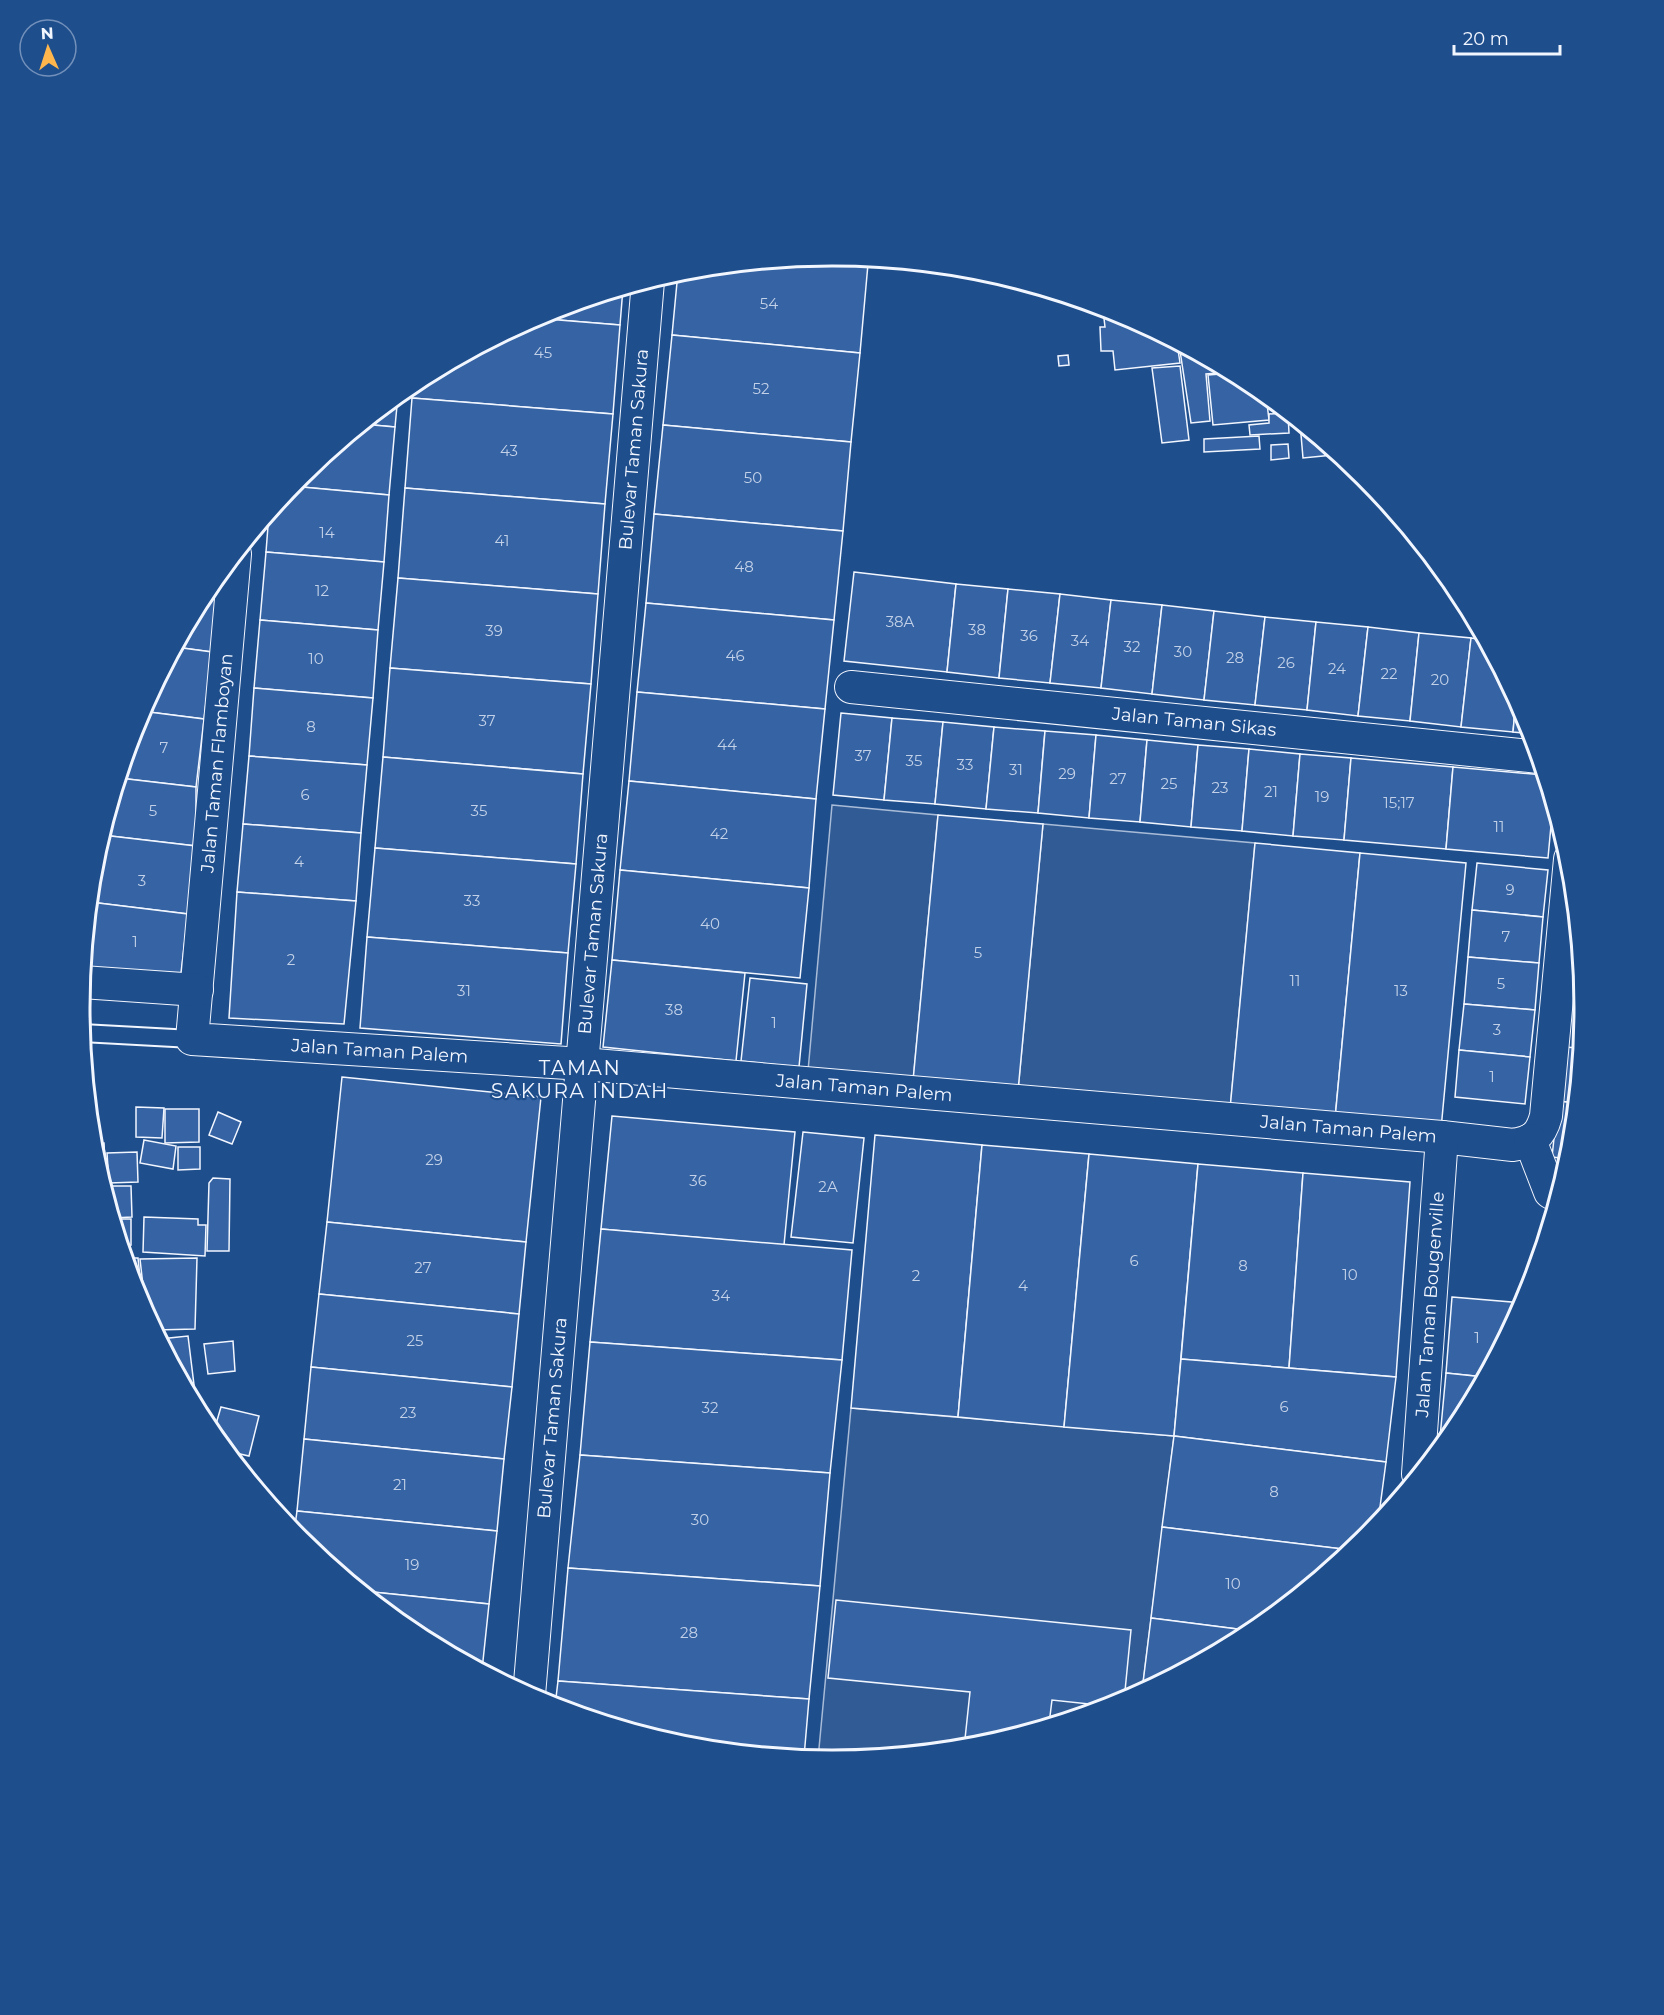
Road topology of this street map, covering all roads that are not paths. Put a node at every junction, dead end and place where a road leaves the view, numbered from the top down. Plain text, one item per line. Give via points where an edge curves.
1 (647, 289) edge
2 (234, 569) edge
3 (851, 687) dead end
4 (1530, 756) edge
5 (1566, 900) edge
6 (197, 981) junction
7 (91, 982) edge
8 (91, 1033) edge
9 (192, 1039) junction
10 (583, 1064) junction
11 (1442, 1137) junction
12 (1532, 1139) junction
13 (1551, 1192) edge
14 (1419, 1462) edge
15 (530, 1685) edge

1 - 10 street, Bulevar Taman Sakura
2 - 6 street, Jalan Taman Flamboyan
3 - 4 street, Jalan Taman Sikas
5 - 12 street via 1546,1116 1542,1130
6 - 7 street
6 - 9 street, Jalan Taman Flamboyan
8 - 9 lane
9 - 10 street, Jalan Taman Palem
10 - 11 street, Jalan Taman Palem
10 - 15 street, Bulevar Taman Sakura
11 - 12 street, Jalan Taman Palem via 1513,1145
11 - 14 street, Jalan Taman Bougenville
12 - 13 street

